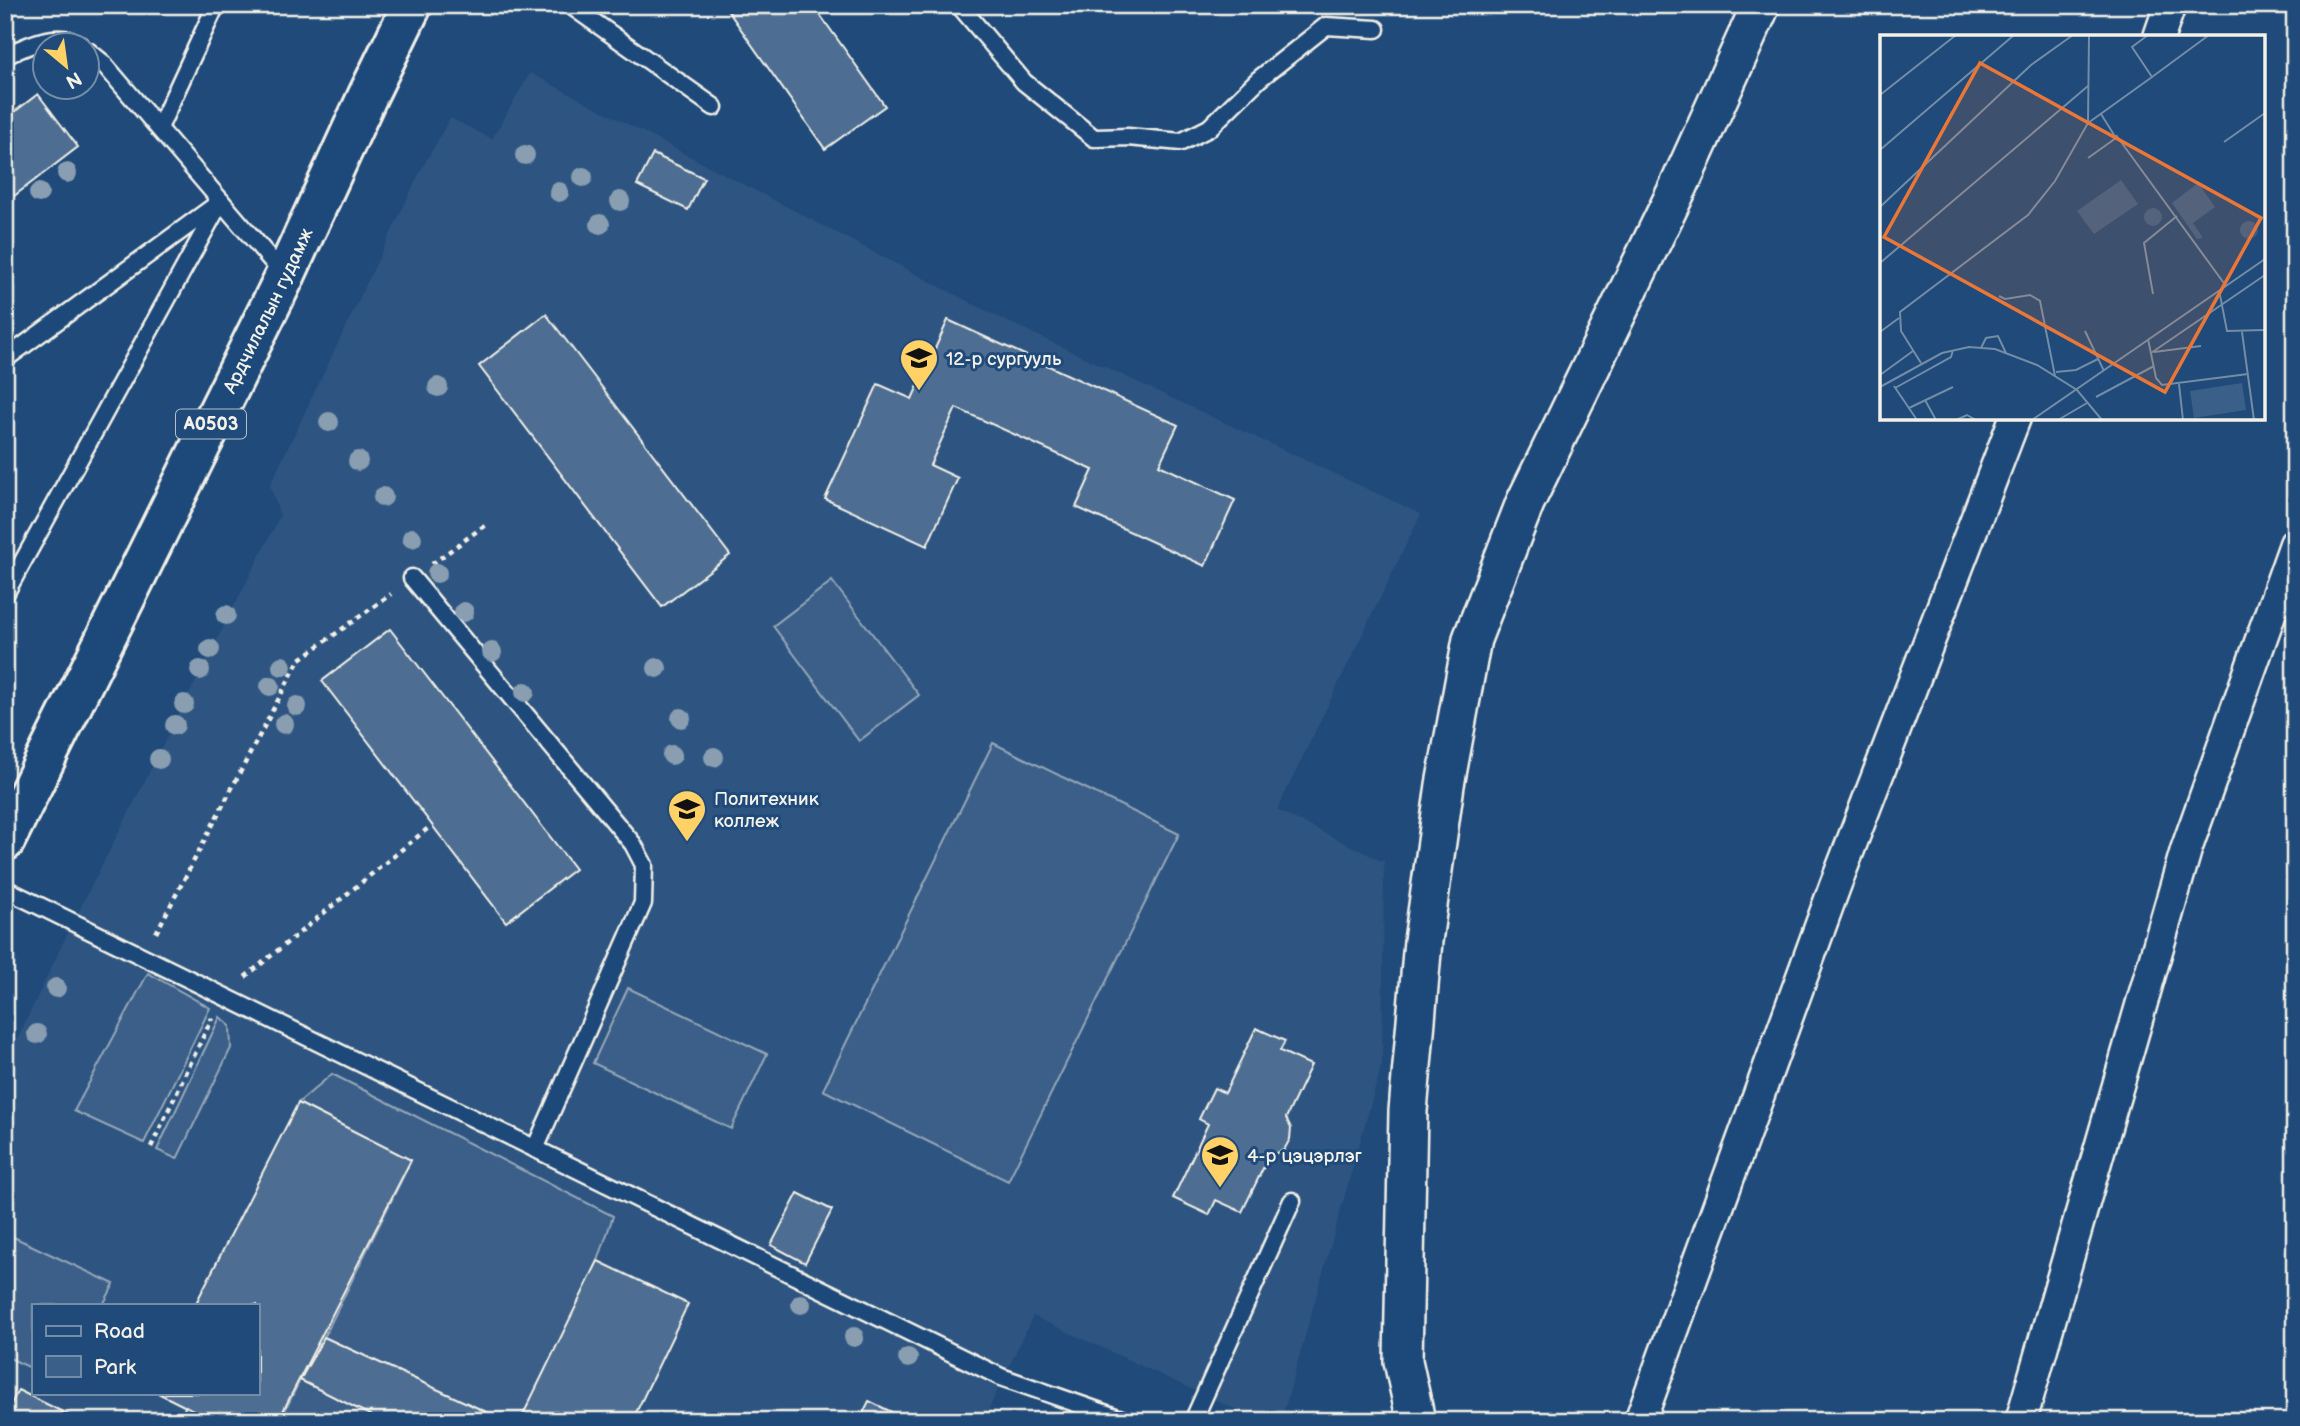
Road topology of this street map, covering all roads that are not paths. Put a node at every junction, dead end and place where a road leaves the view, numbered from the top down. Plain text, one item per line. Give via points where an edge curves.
1 (216, 5) edge
2 (412, 5) edge
3 (570, 5) edge
4 (959, 5) edge
5 (1761, 5) edge
6 (2170, 5) edge
7 (1376, 29) dead end
8 (2160, 35) edge
9 (32, 44) edge
10 (5, 56) edge
11 (102, 62) edge
12 (714, 107) dead end
13 (159, 128) junction
14 (221, 201) junction
15 (285, 276) junction
16 (5, 359) edge
17 (2014, 420) edge
18 (2295, 544) edge
19 (412, 578) road end
20 (5, 594) edge
21 (7, 831) edge
22 (5, 890) edge
23 (535, 1149) junction
24 (1292, 1201) dead end
25 (1127, 1421) edge
26 (1193, 1421) edge
27 (1416, 1421) edge
28 (1640, 1421) edge
29 (2021, 1421) edge

1 - 13 lane
2 - 15 main road, Ардчилалын гудамж / A0503
3 - 12 lane
4 - 7 lane via 1024,82 1094,138 1181,142 1209,128 1259,79 1326,26
5 - 27 street via 1525,503 1472,639 1423,941 1408,1111 1402,1361
6 - 8 street
9 - 10 lane
11 - 13 lane
13 - 14 lane
14 - 15 lane
14 - 16 lane
14 - 20 lane
15 - 21 main road, Ардчилалын гудамж / A0503
17 - 28 street via 1835,886
18 - 29 street via 2186,849
19 - 23 lane via 633,844 644,865 643,903
22 - 23 lane
23 - 25 lane via 1001,1377
24 - 26 lane

